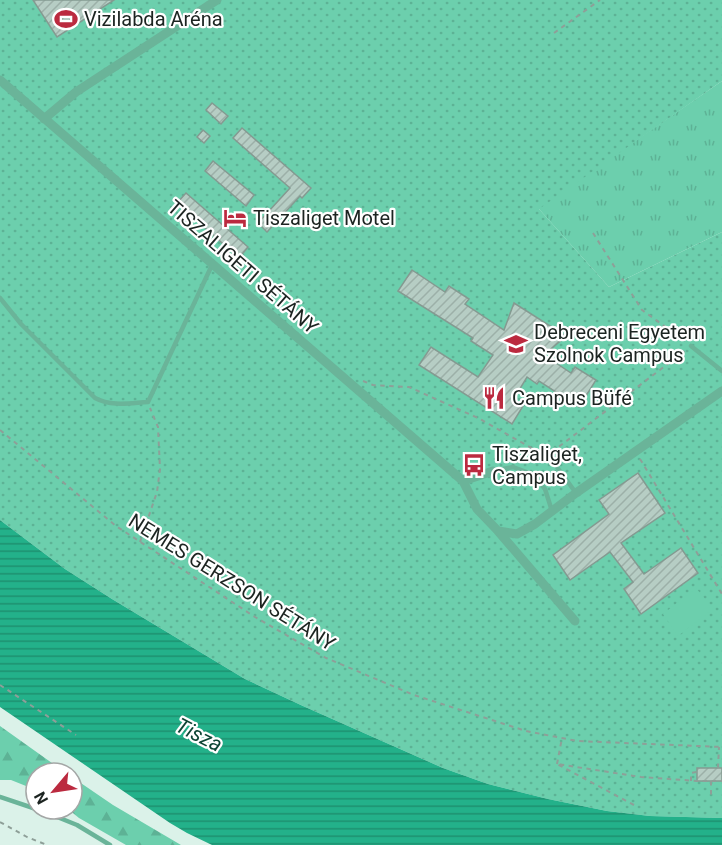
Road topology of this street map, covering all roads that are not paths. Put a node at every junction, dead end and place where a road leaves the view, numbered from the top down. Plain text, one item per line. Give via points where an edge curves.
1 (217, 0) edge
2 (0, 80) edge
3 (44, 119) junction
4 (212, 265) junction
5 (0, 298) edge
6 (692, 346) road end
7 (722, 371) edge
8 (722, 391) edge
9 (551, 459) dead end
10 (493, 471) joint
11 (463, 481) junction
12 (576, 493) junction
13 (552, 511) junction
14 (498, 531) junction
15 (574, 621) dead end
16 (0, 797) edge
17 (110, 845) edge

1 - 3 street via 76,92
2 - 3 street, TISZALIGETI SÉTÁNY
3 - 4 street, TISZALIGETI SÉTÁNY
4 - 5 lane via 148,402 105,403 95,398
4 - 11 street, TISZALIGETI SÉTÁNY
6 - 7 lane
8 - 12 street
9 - 12 lane
10 - 11 street
10 - 13 lane via 513,467 532,474 545,489
11 - 14 street, TISZALIGETI SÉTÁNY via 477,509
12 - 13 street
13 - 14 street via 517,534
14 - 15 street, TISZALIGETI SÉTÁNY
16 - 17 lane via 76,825

